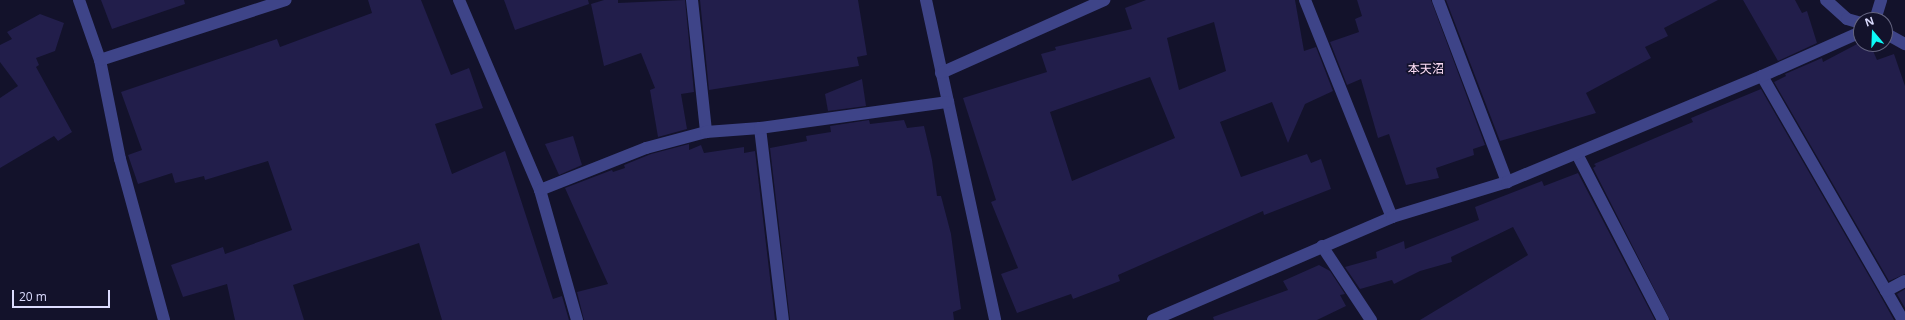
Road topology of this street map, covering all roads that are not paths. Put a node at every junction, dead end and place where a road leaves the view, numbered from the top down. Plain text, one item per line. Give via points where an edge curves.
1 (79, 0) edge
2 (286, 0) edge
3 (459, 0) edge
4 (692, 0) edge
5 (926, 0) edge
6 (1104, 0) edge
7 (1305, 0) edge
8 (1438, 0) edge
9 (1826, 0) edge
10 (1881, 0) edge
11 (1877, 12) edge
12 (1853, 21) edge
13 (1853, 36) edge
14 (1893, 37) edge
15 (1905, 44) edge
16 (100, 60) junction
17 (941, 73) junction
18 (1762, 76) junction
19 (948, 102) junction
20 (760, 128) junction
21 (706, 132) junction
22 (1577, 154) junction
23 (1507, 182) junction
24 (540, 190) junction
25 (1392, 217) junction
26 (1322, 246) junction
27 (1905, 281) edge
28 (1886, 291) junction
29 (164, 320) edge
30 (577, 320) edge
31 (783, 320) edge
32 (995, 320) edge
33 (1153, 320) edge
34 (1371, 320) edge
35 (1663, 320) edge
36 (1902, 320) edge

1 - 16 street
2 - 16 street
3 - 24 street
4 - 21 street
5 - 17 street
6 - 17 street
7 - 25 street
8 - 23 street
9 - 12 street via 1847,20
10 - 11 street
13 - 18 street
14 - 15 street
16 - 29 street via 120,159
17 - 19 street
18 - 22 street
18 - 28 street
19 - 20 street
19 - 32 street
20 - 21 street
20 - 31 street
21 - 24 street via 646,148
22 - 23 street
22 - 35 street
23 - 25 street
24 - 30 street
25 - 26 street
26 - 33 street
26 - 34 street
27 - 28 street
28 - 36 street

